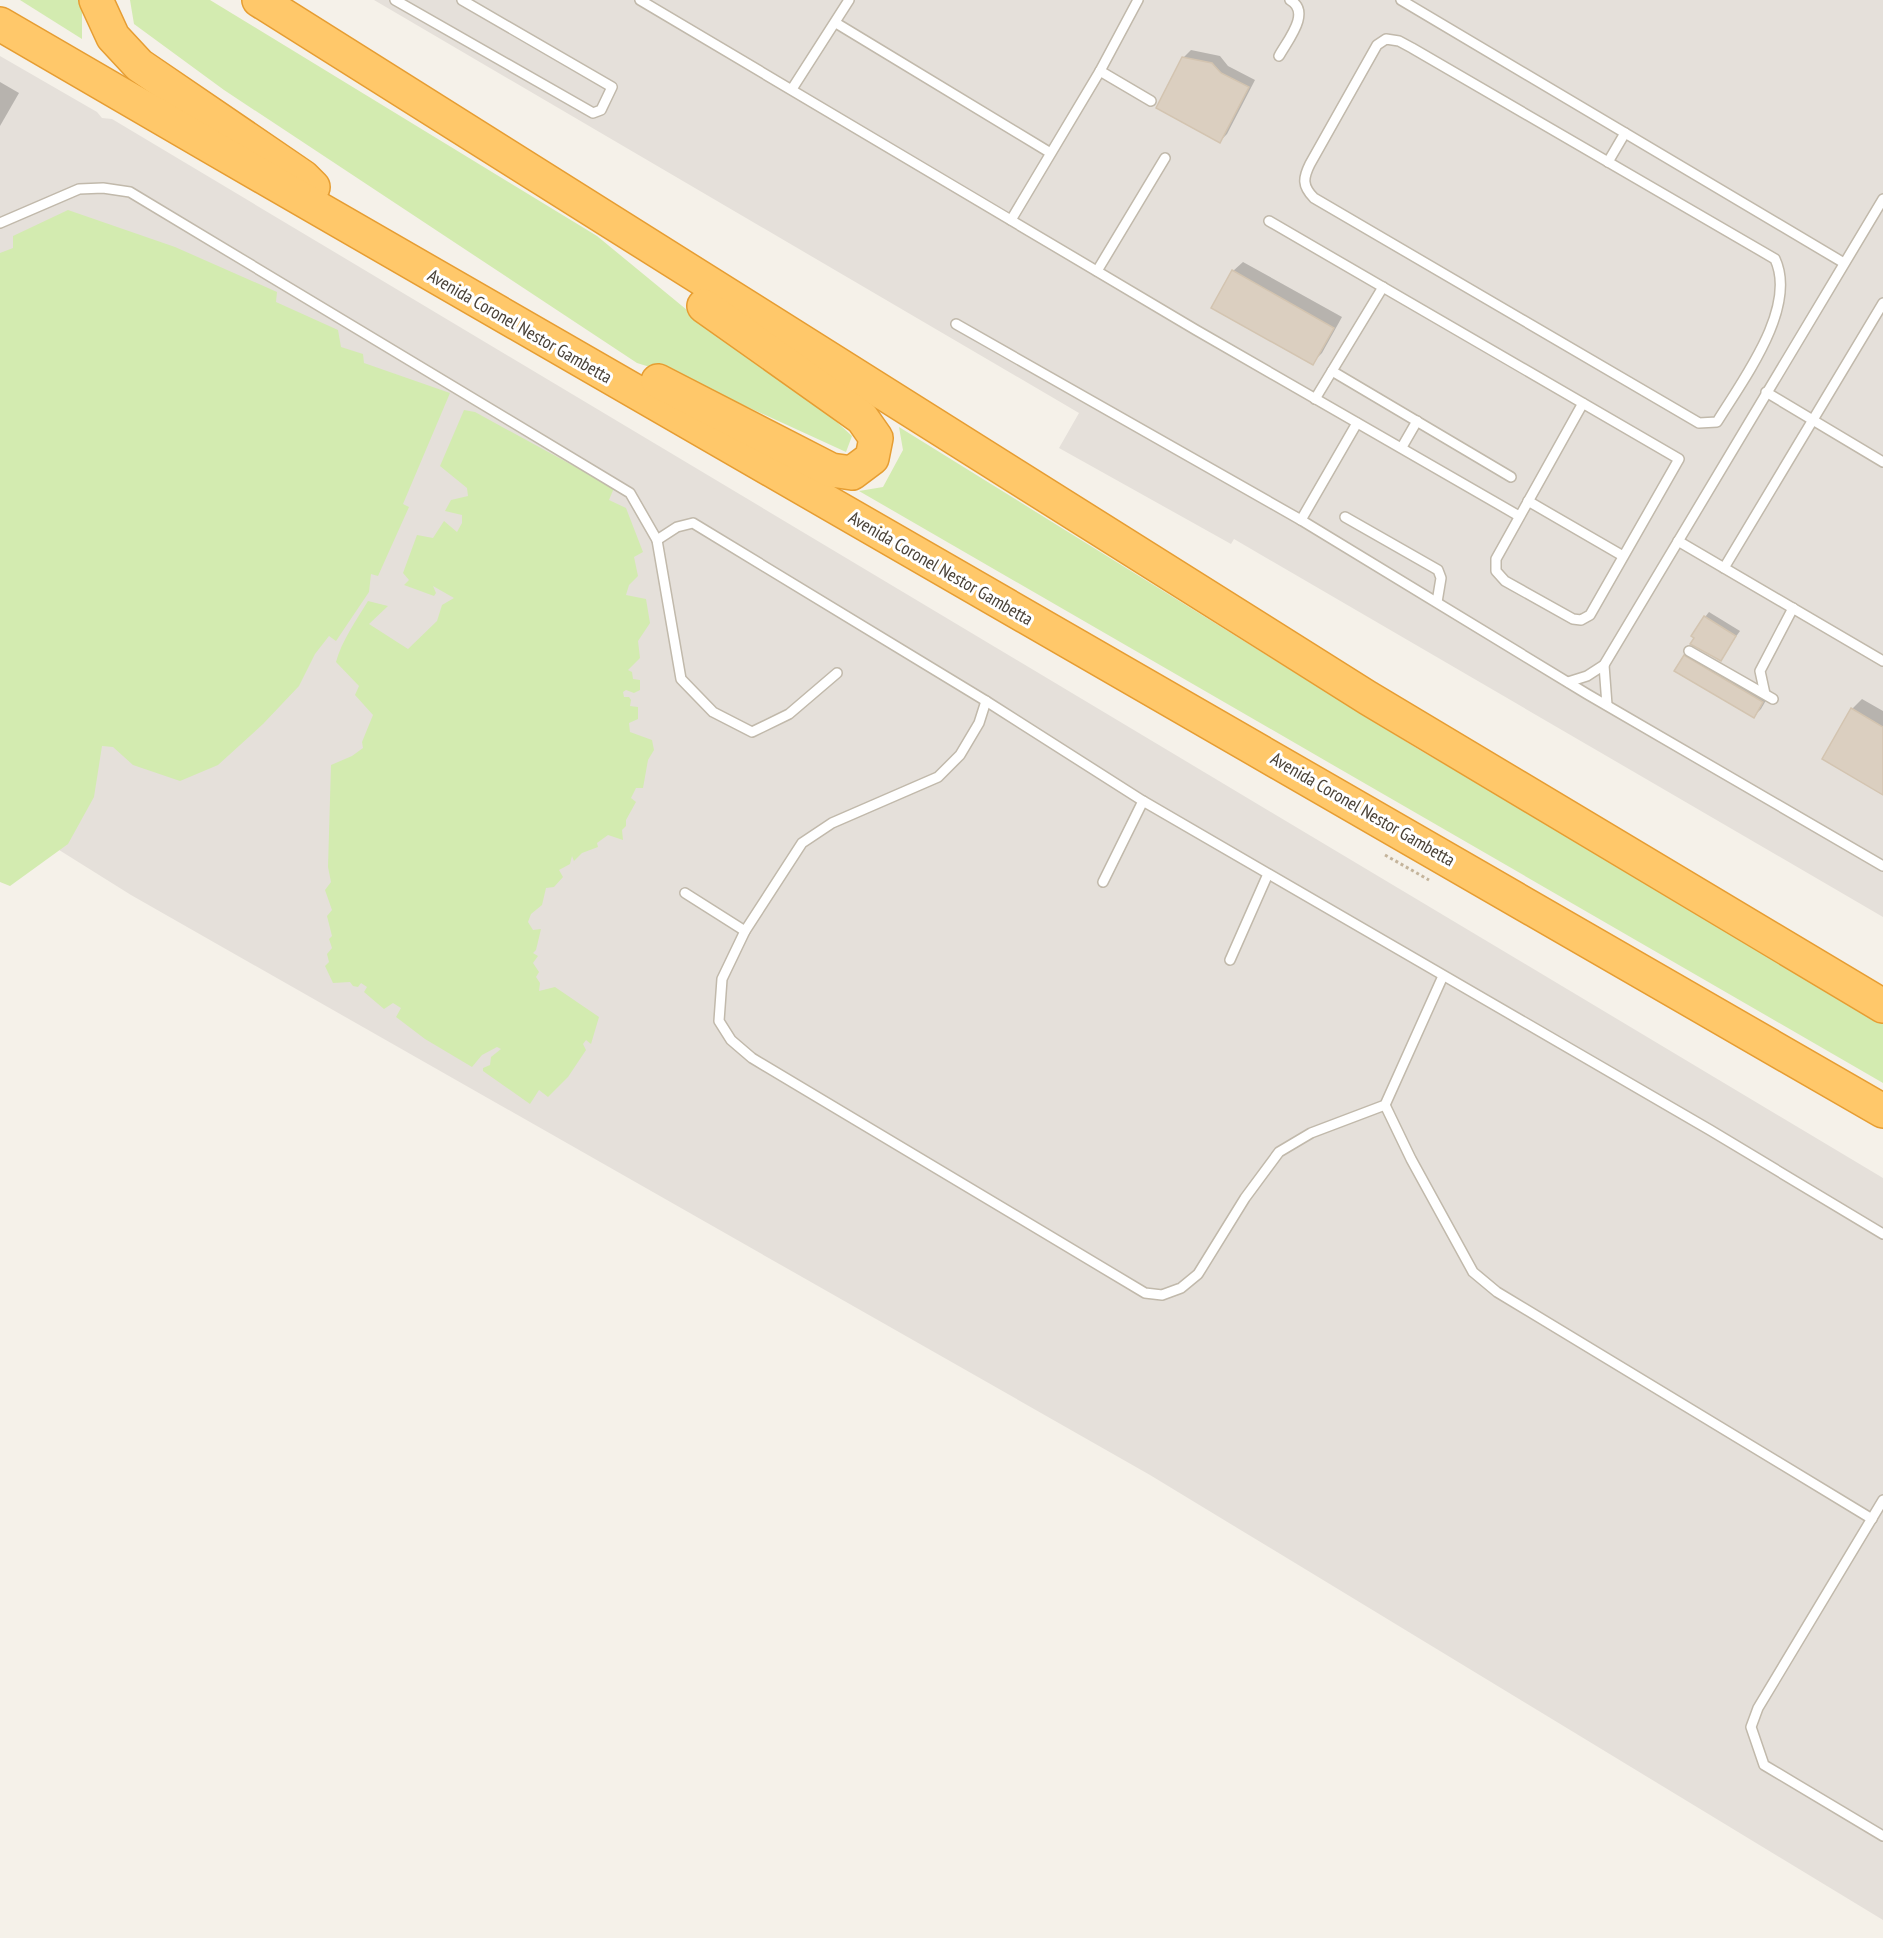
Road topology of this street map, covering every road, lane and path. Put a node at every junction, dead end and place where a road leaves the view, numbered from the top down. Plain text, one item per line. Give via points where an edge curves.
1 (96, 0) edge
2 (259, 0) edge
3 (395, 0) edge
4 (462, 0) edge
5 (640, 0) edge
6 (849, 0) edge
7 (1138, 0) edge
8 (1290, 0) edge
9 (1401, 0) edge
10 (836, 22) junction
11 (0, 24) edge
12 (336, 35) dead end
13 (1279, 56) dead end
14 (1100, 71) junction
15 (792, 89) junction
16 (409, 92) junction
17 (1151, 101) dead end
18 (1625, 133) junction
19 (1049, 152) junction
20 (1165, 158) dead end
21 (1608, 162) junction
22 (1883, 199) edge
23 (1011, 220) junction
24 (1269, 221) dead end
25 (0, 224) edge
26 (357, 232) junction
27 (630, 235) junction
28 (1844, 263) junction
29 (1097, 271) junction
30 (1383, 287) junction
31 (1883, 303) edge
32 (956, 324) dead end
33 (549, 343) junction
34 (1332, 371) junction
35 (1766, 392) junction
36 (1315, 399) junction
37 (1583, 404) junction
38 (1811, 419) junction
39 (1417, 422) junction
40 (1357, 423) junction
41 (1402, 447) junction
42 (1883, 462) edge
43 (1511, 477) dead end
44 (1527, 501) junction
45 (1520, 516) junction
46 (1345, 517) dead end
47 (1301, 520) junction
48 (657, 540) junction
49 (1678, 541) junction
50 (1623, 556) junction
51 (1724, 568) junction
52 (1437, 602) junction
53 (1793, 608) junction
54 (1689, 651) dead end
55 (1883, 661) edge
56 (1604, 665) junction
57 (1760, 671) junction
58 (837, 673) dead end
59 (1737, 678) junction
60 (1568, 682) junction
61 (986, 701) junction
62 (1606, 705) junction
63 (1143, 801) junction
64 (1883, 866) edge
65 (1268, 874) junction
66 (1103, 882) dead end
67 (685, 893) dead end
68 (745, 931) junction
69 (1230, 960) dead end
70 (1443, 976) junction
71 (1883, 1006) edge
72 (1385, 1105) junction
73 (1883, 1111) edge
74 (1883, 1234) edge
75 (1883, 1500) edge
76 (1872, 1519) junction
77 (1883, 1836) edge

1 - 26 highway via 113,37 139,65 303,177
2 - 16 highway
3 - 4 lane via 593,113 601,110 612,90 609,85
5 - 15 lane
6 - 10 lane
7 - 14 lane
8 - 13 lane via 1299,12 1298,23
9 - 18 lane
10 - 15 lane
10 - 19 lane
11 - 26 highway, Avenida Coronel Nestor Gambetta
12 - 16 lane
14 - 17 lane
14 - 19 lane
15 - 23 lane
16 - 27 highway
18 - 21 lane
18 - 28 lane
19 - 23 lane
20 - 29 lane
21 - 21 lane via 1775,259 1780,269 1776,318 1770,335 1717,422 1699,423 1314,198 1305,189 1304,177 1377,45 1386,39 1399,41
22 - 28 lane
23 - 29 lane
24 - 30 lane
25 - 48 lane via 79,189 130,192 630,493
26 - 33 highway, Avenida Coronel Nestor Gambetta
27 - 33 highway via 665,278 862,418 876,438 872,458 852,473 831,470 623,363
27 - 71 highway via 1368,698
28 - 35 lane
29 - 36 lane
30 - 34 lane
30 - 37 lane
31 - 38 lane
32 - 47 lane
33 - 73 highway, Avenida Coronel Nestor Gambetta
34 - 36 lane
34 - 39 lane
35 - 38 lane
35 - 49 lane
36 - 40 lane
37 - 44 lane
37 - 50 lane via 1679,459
38 - 42 lane
38 - 51 lane
39 - 41 lane
39 - 43 lane
40 - 41 lane
40 - 47 lane
41 - 45 lane
44 - 45 lane
44 - 50 lane
45 - 50 lane via 1496,559 1496,571 1573,619 1590,615
46 - 52 lane via 1438,570 1442,578
47 - 52 lane
48 - 58 lane via 681,679 713,712 752,732 789,714
48 - 61 lane via 677,526 693,523
49 - 51 lane
49 - 56 lane
51 - 53 lane
52 - 60 lane
53 - 55 lane
53 - 57 lane
54 - 59 lane
56 - 60 lane
56 - 62 lane
57 - 59 lane
57 - 59 lane via 1769,697
60 - 62 lane
61 - 63 lane
61 - 68 lane via 979,723 960,755 938,777 832,824 802,843
62 - 64 lane
63 - 65 lane
63 - 66 lane
65 - 69 lane
65 - 70 lane
67 - 68 lane
68 - 72 lane via 722,979 719,1000 719,1021 731,1040 752,1058 1145,1293 1162,1295 1181,1288 1198,1274 1279,1152 1311,1133
70 - 72 lane
70 - 74 lane
72 - 76 lane via 1473,1272 1497,1292
75 - 76 lane
76 - 77 lane via 1758,1708 1751,1727 1764,1765

